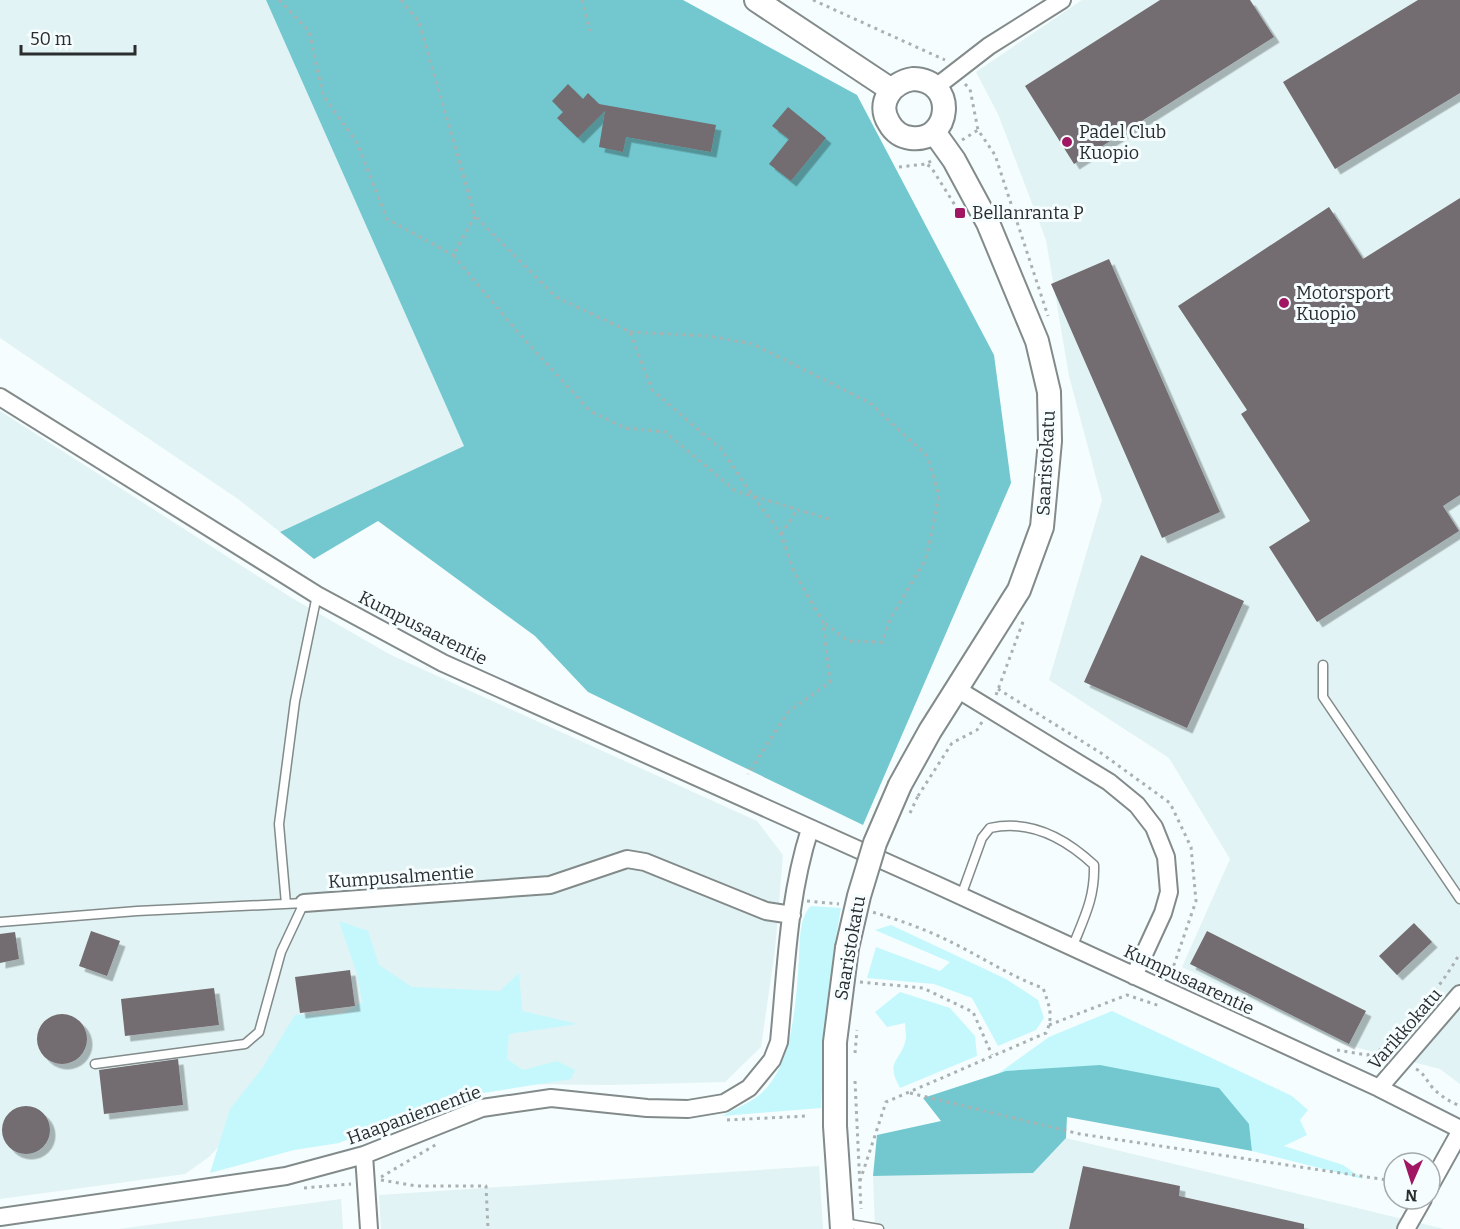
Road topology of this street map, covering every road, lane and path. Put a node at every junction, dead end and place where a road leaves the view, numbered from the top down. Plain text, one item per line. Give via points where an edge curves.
1 (279, 0) edge
2 (401, 0) edge
3 (582, 0) edge
4 (756, 0) edge
5 (813, 0) edge
6 (1062, 0) edge
7 (590, 31) dead end
8 (944, 59) dead end
9 (936, 87) junction
10 (890, 89) junction
11 (970, 89) dead end
12 (934, 132) junction
13 (926, 164) dead end
14 (899, 167) dead end
15 (475, 216) junction
16 (453, 255) junction
17 (1051, 324) dead end
18 (630, 332) junction
19 (0, 397) edge
20 (753, 496) junction
21 (798, 509) junction
22 (832, 520) dead end
23 (781, 534) junction
24 (316, 595) junction
25 (1027, 610) dead end
26 (822, 622) junction
27 (1323, 665) dead end
28 (957, 689) junction
29 (989, 709) junction
30 (748, 774) dead end
31 (909, 790) junction
32 (810, 829) junction
33 (962, 896) junction
34 (1460, 899) edge
35 (303, 903) junction
36 (286, 904) junction
37 (843, 905) dead end
38 (793, 908) junction
39 (865, 910) dead end
40 (0, 922) edge
41 (1072, 948) junction
42 (1460, 953) edge
43 (861, 972) dead end
44 (1134, 976) junction
45 (1460, 994) edge
46 (857, 1030) dead end
47 (1379, 1051) dead end
48 (855, 1053) dead end
49 (992, 1055) junction
50 (95, 1064) dead end
51 (855, 1077) dead end
52 (1379, 1088) junction
53 (908, 1093) junction
54 (807, 1116) dead end
55 (717, 1120) dead end
56 (1460, 1131) edge
57 (439, 1143) dead end
58 (364, 1155) junction
59 (1442, 1164) edge
60 (1382, 1179) edge
61 (371, 1180) junction
62 (860, 1181) junction
63 (299, 1189) dead end
64 (1416, 1211) edge
65 (0, 1217) edge
66 (848, 1226) edge
67 (369, 1229) edge
68 (488, 1229) edge
69 (879, 1229) edge
70 (1406, 1229) edge

1 - 16 path via 309,31 323,94 357,143 387,219
2 - 15 path via 419,22
3 - 7 path
4 - 10 main road
5 - 8 path
6 - 9 street via 989,46
9 - 10 main road via 913,79
9 - 12 main road via 944,109 942,122
10 - 12 main road via 885,114 897,133 917,139
11 - 17 path via 978,130 995,155
12 - 28 main road, Saaristokatu via 988,223 1037,340 1049,392 1050,441 1042,527 1019,590
13 - 14 path
15 - 16 path
15 - 18 path via 556,297
16 - 20 path via 590,411 625,428 665,432 737,492
18 - 20 path via 652,390 722,449
18 - 26 path via 708,336 753,344 870,403 927,456 939,495 926,559 891,617 882,642 848,641
19 - 24 street, Kumpusaarentie
20 - 21 path
20 - 23 path
21 - 22 path
21 - 23 path
23 - 26 path via 794,572
24 - 32 street, Kumpusaarentie via 443,663
24 - 36 lane via 295,701 279,824
25 - 29 path
26 - 30 path via 830,682 788,712
27 - 34 lane via 1323,697
28 - 29 street
28 - 31 main road, Saaristokatu
29 - 31 path via 977,730 952,743
29 - 44 street via 1109,782 1137,805 1154,827 1167,857 1169,892
31 - 66 main road, Saaristokatu, bridge via 875,843 847,948 835,1042 835,1126
32 - 33 street, Kumpusaarentie
32 - 38 street, Haapaniementie
33 - 41 street, Kumpusaarentie
33 - 41 lane via 982,838 990,828 1007,824 1057,838 1094,865 1095,886
35 - 36 lane
35 - 38 street, Kumpusalmentie via 550,885 627,858 766,911
35 - 50 lane via 281,952 259,1032 245,1044
36 - 40 lane via 137,910
37 - 38 path via 832,902
38 - 58 street, Haapaniementie via 778,1042 772,1059 749,1088 724,1103 688,1109 647,1108 551,1098 482,1108
39 - 49 path via 952,943 1043,988 1051,1012 1046,1033
41 - 44 street, Kumpusaarentie
42 - 47 path via 1445,979
43 - 49 path via 860,982 923,988 973,1012
44 - 52 street, Kumpusaarentie
45 - 52 street, Varikkokatu
46 - 48 path
49 - 53 path
51 - 62 path
52 - 56 street, Kumpusaarentie
53 - 60 path via 1080,1134
53 - 62 path via 886,1102
54 - 55 path
56 - 59 street
57 - 61 path
58 - 61 street
58 - 65 street, Haapaniementie via 286,1176
61 - 63 path
61 - 67 street
61 - 68 path via 416,1186 486,1186
62 - 66 path
64 - 70 street
66 - 69 lane

